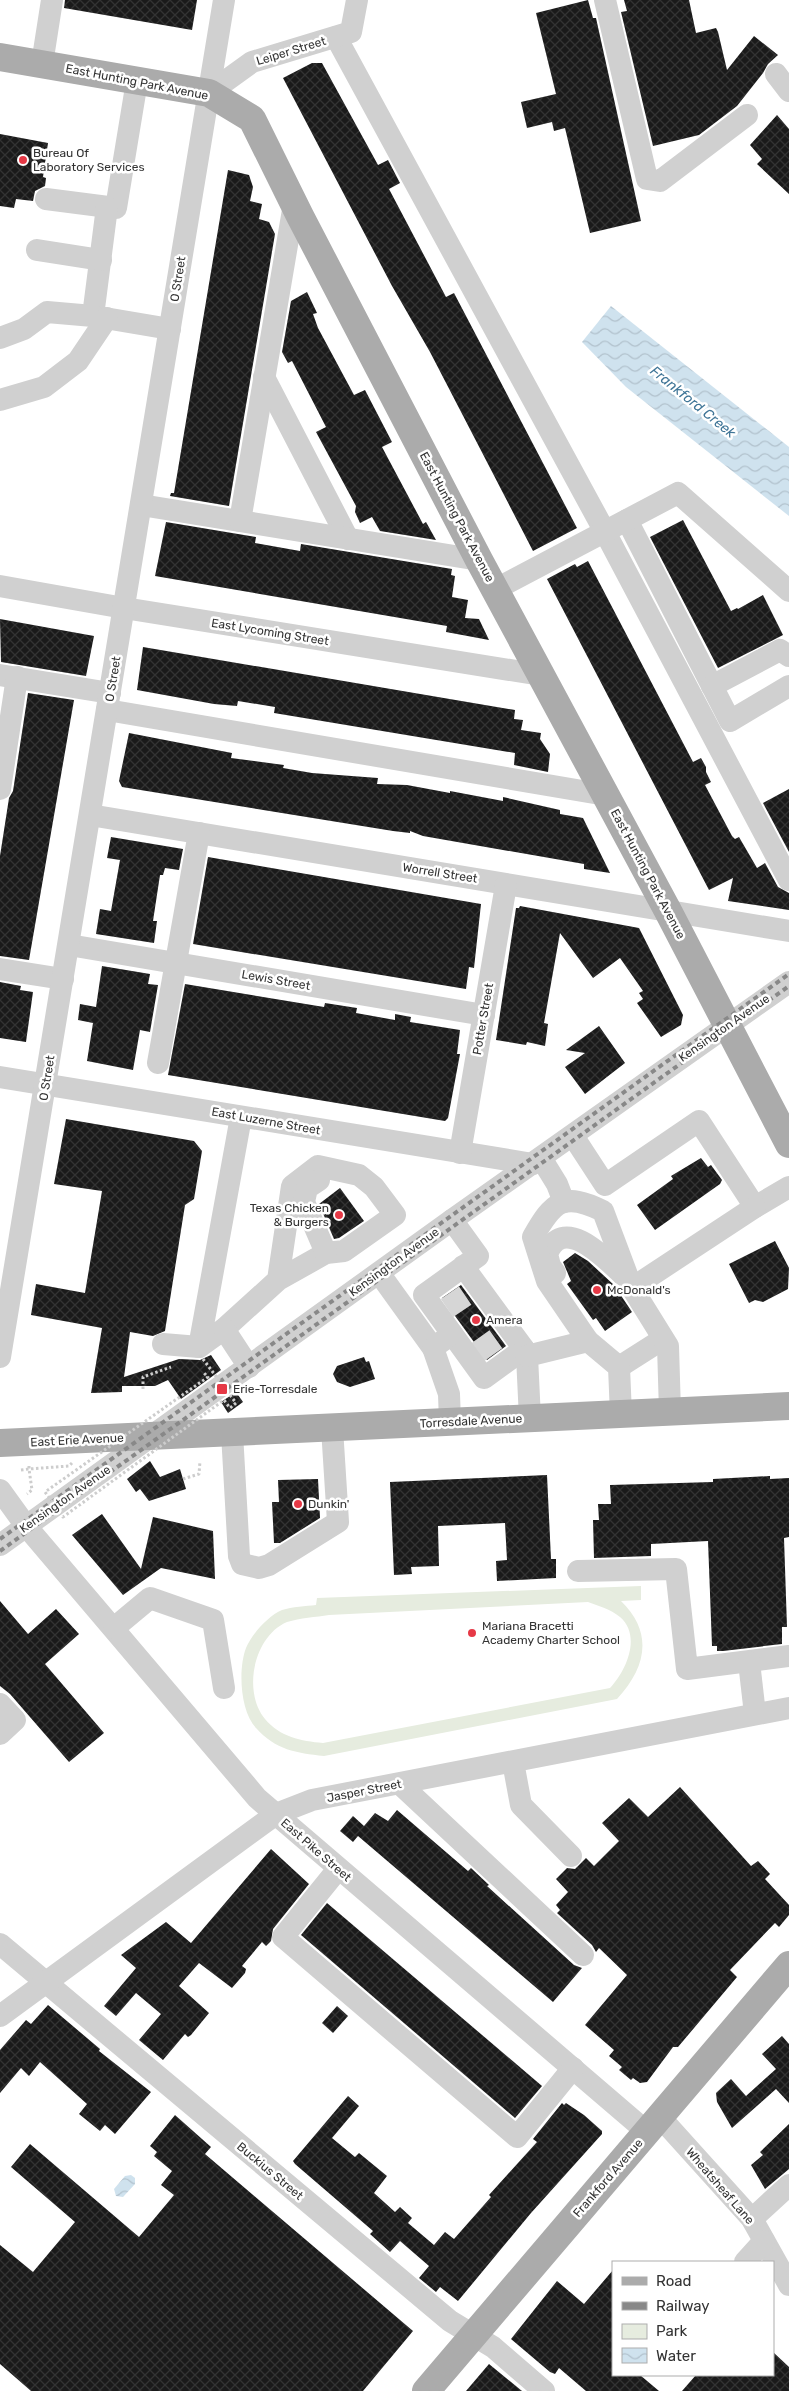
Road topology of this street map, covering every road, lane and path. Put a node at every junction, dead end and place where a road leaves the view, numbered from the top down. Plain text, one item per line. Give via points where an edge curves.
1 (52, 0) edge
2 (224, 0) edge
3 (358, 0) edge
4 (605, 0) edge
5 (344, 35) junction
6 (0, 57) edge
7 (42, 64) junction
8 (137, 81) junction
9 (209, 93) junction
10 (747, 115) dead end
11 (46, 199) dead end
12 (294, 204) junction
13 (107, 207) junction
14 (36, 250) dead end
15 (101, 260) junction
16 (100, 317) junction
17 (170, 329) junction
18 (0, 338) edge
19 (264, 377) junction
20 (0, 400) edge
21 (141, 505) junction
22 (627, 520) junction
23 (240, 521) junction
24 (605, 532) junction
25 (348, 539) junction
26 (479, 560) junction
27 (0, 586) edge
28 (496, 589) junction
29 (789, 591) edge
30 (124, 608) junction
31 (789, 656) edge
32 (541, 675) junction
33 (8, 676) edge
34 (712, 686) junction
35 (789, 686) edge
36 (109, 701) junction
37 (0, 790) edge
38 (606, 795) junction
39 (90, 815) junction
40 (199, 833) junction
41 (789, 880) edge
42 (506, 884) junction
43 (668, 910) junction
44 (789, 932) edge
45 (69, 945) junction
46 (176, 964) junction
47 (0, 969) edge
48 (63, 979) junction
49 (789, 982) edge
50 (484, 1015) junction
51 (726, 1026) junction
52 (158, 1063) dead end
53 (0, 1076) edge
54 (46, 1084) junction
55 (241, 1117) junction
56 (573, 1136) junction
57 (789, 1144) edge
58 (460, 1154) junction
59 (537, 1161) junction
60 (374, 1187) junction
61 (789, 1187) edge
62 (564, 1202) junction
63 (755, 1207) junction
64 (395, 1215) junction
65 (452, 1220) junction
66 (417, 1245) junction
67 (326, 1252) junction
68 (463, 1266) junction
69 (379, 1273) junction
70 (278, 1280) junction
71 (630, 1284) junction
72 (224, 1329) junction
73 (452, 1334) junction
74 (663, 1339) junction
75 (163, 1344) dead end
76 (433, 1348) junction
77 (526, 1352) junction
78 (604, 1353) junction
79 (199, 1356) junction
80 (0, 1358) edge
81 (176, 1365) dead end
82 (249, 1367) junction
83 (143, 1389) dead end
84 (789, 1406) edge
85 (670, 1412) junction
86 (622, 1415) junction
87 (530, 1419) junction
88 (450, 1422) junction
89 (332, 1428) junction
90 (232, 1433) junction
91 (153, 1436) junction
92 (0, 1443) edge
93 (75, 1461) dead end
94 (200, 1461) dead end
95 (29, 1468) junction
96 (21, 1470) dead end
97 (183, 1479) dead end
98 (0, 1490) edge
99 (27, 1494) dead end
100 (26, 1526) junction
101 (0, 1545) edge
102 (578, 1571) dead end
103 (114, 1628) junction
104 (789, 1656) edge
105 (749, 1662) junction
106 (224, 1688) dead end
107 (0, 1704) edge
108 (789, 1708) edge
109 (755, 1714) junction
110 (0, 1734) edge
111 (513, 1762) junction
112 (400, 1784) junction
113 (276, 1814) junction
114 (571, 1856) dead end
115 (338, 1869) junction
116 (0, 1944) edge
117 (583, 1955) dead end
118 (789, 1965) edge
119 (46, 1983) junction
120 (0, 2016) edge
121 (573, 2068) junction
122 (654, 2125) junction
123 (789, 2185) edge
124 (752, 2220) junction
125 (764, 2241) junction
126 (746, 2261) edge
127 (789, 2285) edge
128 (473, 2336) junction
129 (426, 2391) edge
130 (544, 2391) edge

1 - 7 street
2 - 9 street, O Street
3 - 5 street
4 - 10 street via 647,179 660,181
5 - 9 street, Leiper Street via 252,62
5 - 24 street
6 - 7 main road, East Hunting Park Avenue
7 - 8 main road, East Hunting Park Avenue
8 - 9 main road, East Hunting Park Avenue
8 - 13 street via 116,208
9 - 12 main road, East Hunting Park Avenue via 252,119
9 - 17 street, O Street
11 - 13 street
12 - 19 street
12 - 26 main road, East Hunting Park Avenue
13 - 15 street
14 - 15 street
15 - 16 street
16 - 17 street
16 - 18 street via 47,312 24,329
16 - 20 street via 78,361 44,387
17 - 21 street, O Street
19 - 23 street
19 - 25 street
21 - 23 street
21 - 30 street, O Street
22 - 24 street
22 - 29 street via 678,494
22 - 34 street
23 - 25 street
24 - 28 street
24 - 41 street
25 - 26 street
26 - 28 main road, East Hunting Park Avenue
27 - 30 street, East Lycoming Street
28 - 32 main road, East Hunting Park Avenue
30 - 32 street, East Lycoming Street
30 - 36 street, O Street
31 - 34 street via 780,650
32 - 38 main road, East Hunting Park Avenue
33 - 36 street
33 - 37 street
34 - 35 street via 730,722
36 - 38 street
36 - 39 street, O Street
38 - 43 main road, East Hunting Park Avenue
39 - 40 street, Worrell Street
39 - 45 street, O Street
40 - 42 street, Worrell Street
40 - 46 street
42 - 43 street, Worrell Street
42 - 50 street, Potter Street
43 - 44 street, Worrell Street
43 - 51 main road, East Hunting Park Avenue
45 - 46 street, Lewis Street
45 - 48 street, O Street
46 - 50 street, Lewis Street
46 - 52 street
47 - 48 street
48 - 54 street, O Street
49 - 51 street, Kensington Avenue
50 - 58 street, Potter Street
51 - 56 street, Kensington Avenue
51 - 57 main road, East Hunting Park Avenue
53 - 54 street, East Luzerne Street
54 - 55 street, East Luzerne Street
54 - 80 street, O Street
55 - 58 street, East Luzerne Street
55 - 79 street
56 - 59 street, Kensington Avenue
56 - 63 street via 605,1185 699,1121
58 - 59 street, East Luzerne Street
59 - 62 street via 557,1184
59 - 65 street, Kensington Avenue
60 - 64 street
60 - 67 street via 328,1179 307,1188 304,1202
60 - 70 street via 360,1175 324,1166 312,1168 292,1186
61 - 63 street
62 - 71 street via 582,1200 602,1211
62 - 78 street via 547,1212 533,1237 547,1281
63 - 71 street
64 - 66 street
64 - 67 street via 344,1251
65 - 66 street, Kensington Avenue
65 - 68 street via 478,1256
66 - 69 street, Kensington Avenue
67 - 70 street
68 - 73 street via 424,1295 442,1312
68 - 77 street
69 - 76 street
69 - 82 street, Kensington Avenue
70 - 72 street
71 - 74 street
71 - 78 street via 599,1252 582,1240 566,1238 556,1241 547,1254 550,1266 600,1336
72 - 79 street
72 - 82 street
73 - 76 street
73 - 77 street via 474,1355 484,1378
74 - 78 street
74 - 85 street via 668,1346
75 - 79 street
76 - 88 street via 449,1394
77 - 78 street
77 - 87 street
78 - 86 street
79 - 79 path, bridge via 236,1403 230,1408 224,1400 63,1517 45,1492 208,1377
81 - 83 path via 143,1377
82 - 91 street, Kensington Avenue
84 - 85 main road, Torresdale Avenue
85 - 86 main road, Torresdale Avenue
86 - 87 main road, Torresdale Avenue
87 - 88 main road, Torresdale Avenue
88 - 89 main road, Torresdale Avenue
89 - 90 main road, Torresdale Avenue
89 - 90 street via 338,1522 259,1568 242,1564 239,1556
90 - 91 main road, Torresdale Avenue
91 - 92 main road, East Erie Avenue
91 - 100 street, Kensington Avenue
93 - 95 path via 69,1466
94 - 97 path via 199,1474
95 - 96 path
95 - 99 path via 32,1490
98 - 100 street
100 - 101 street, Kensington Avenue
100 - 103 street, East Pike Street
102 - 105 street via 676,1569 687,1669
103 - 106 street via 150,1598 213,1620
103 - 113 street, East Pike Street via 257,1798
104 - 105 street
105 - 109 street
107 - 110 street via 14,1720
108 - 109 street, Jasper Street
109 - 111 street, Jasper Street
111 - 112 street, Jasper Street
111 - 114 street via 521,1805
112 - 113 street, Jasper Street via 312,1800
112 - 117 street
113 - 115 street, East Pike Street
113 - 119 street, Jasper Street
115 - 121 street, East Pike Street
115 - 121 street via 283,1937 517,2137
116 - 119 street, Buckius Street
118 - 122 main road, Frankford Avenue
119 - 120 street, Jasper Street
119 - 128 street, Buckius Street via 450,2322
121 - 122 street, East Pike Street
122 - 124 street, Wheatsheaf Lane
122 - 128 main road, Frankford Avenue
123 - 124 street
124 - 125 street, Wheatsheaf Lane
125 - 126 street
125 - 127 street, Wheatsheaf Lane
128 - 129 main road, Frankford Avenue
128 - 130 street, Buckius Street via 493,2348

